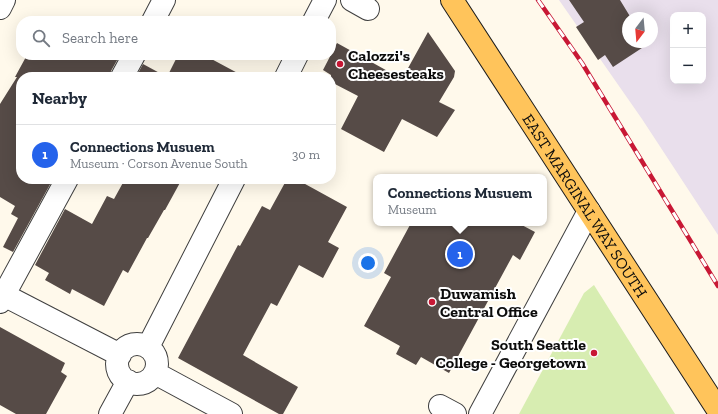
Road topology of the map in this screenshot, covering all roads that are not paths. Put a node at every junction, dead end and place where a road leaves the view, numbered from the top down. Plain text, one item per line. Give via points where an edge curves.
1 (4, 0) edge
2 (164, 0) edge
3 (325, 0) edge
4 (452, 0) edge
5 (0, 8) edge
6 (156, 16) edge
7 (317, 16) edge
8 (131, 60) edge
9 (294, 60) edge
10 (125, 72) edge
11 (288, 72) edge
12 (64, 184) edge
13 (231, 184) edge
14 (589, 211) junction
15 (1, 296) edge
16 (148, 347) junction
17 (120, 355) junction
18 (155, 373) junction
19 (128, 381) junction
20 (718, 410) edge
21 (110, 414) edge
22 (231, 414) edge
23 (480, 414) edge

1 - 5 street
2 - 6 street
3 - 7 street
4 - 14 main road, EAST MARGINAL WAY SOUTH
8 - 10 street
9 - 11 street
12 - 15 street
13 - 16 street
14 - 20 main road, EAST MARGINAL WAY SOUTH
14 - 23 street
15 - 17 street
16 - 17 street via 131,345
16 - 18 street via 156,358
17 - 19 street via 118,366
18 - 19 street via 143,383
18 - 22 street
19 - 21 street

